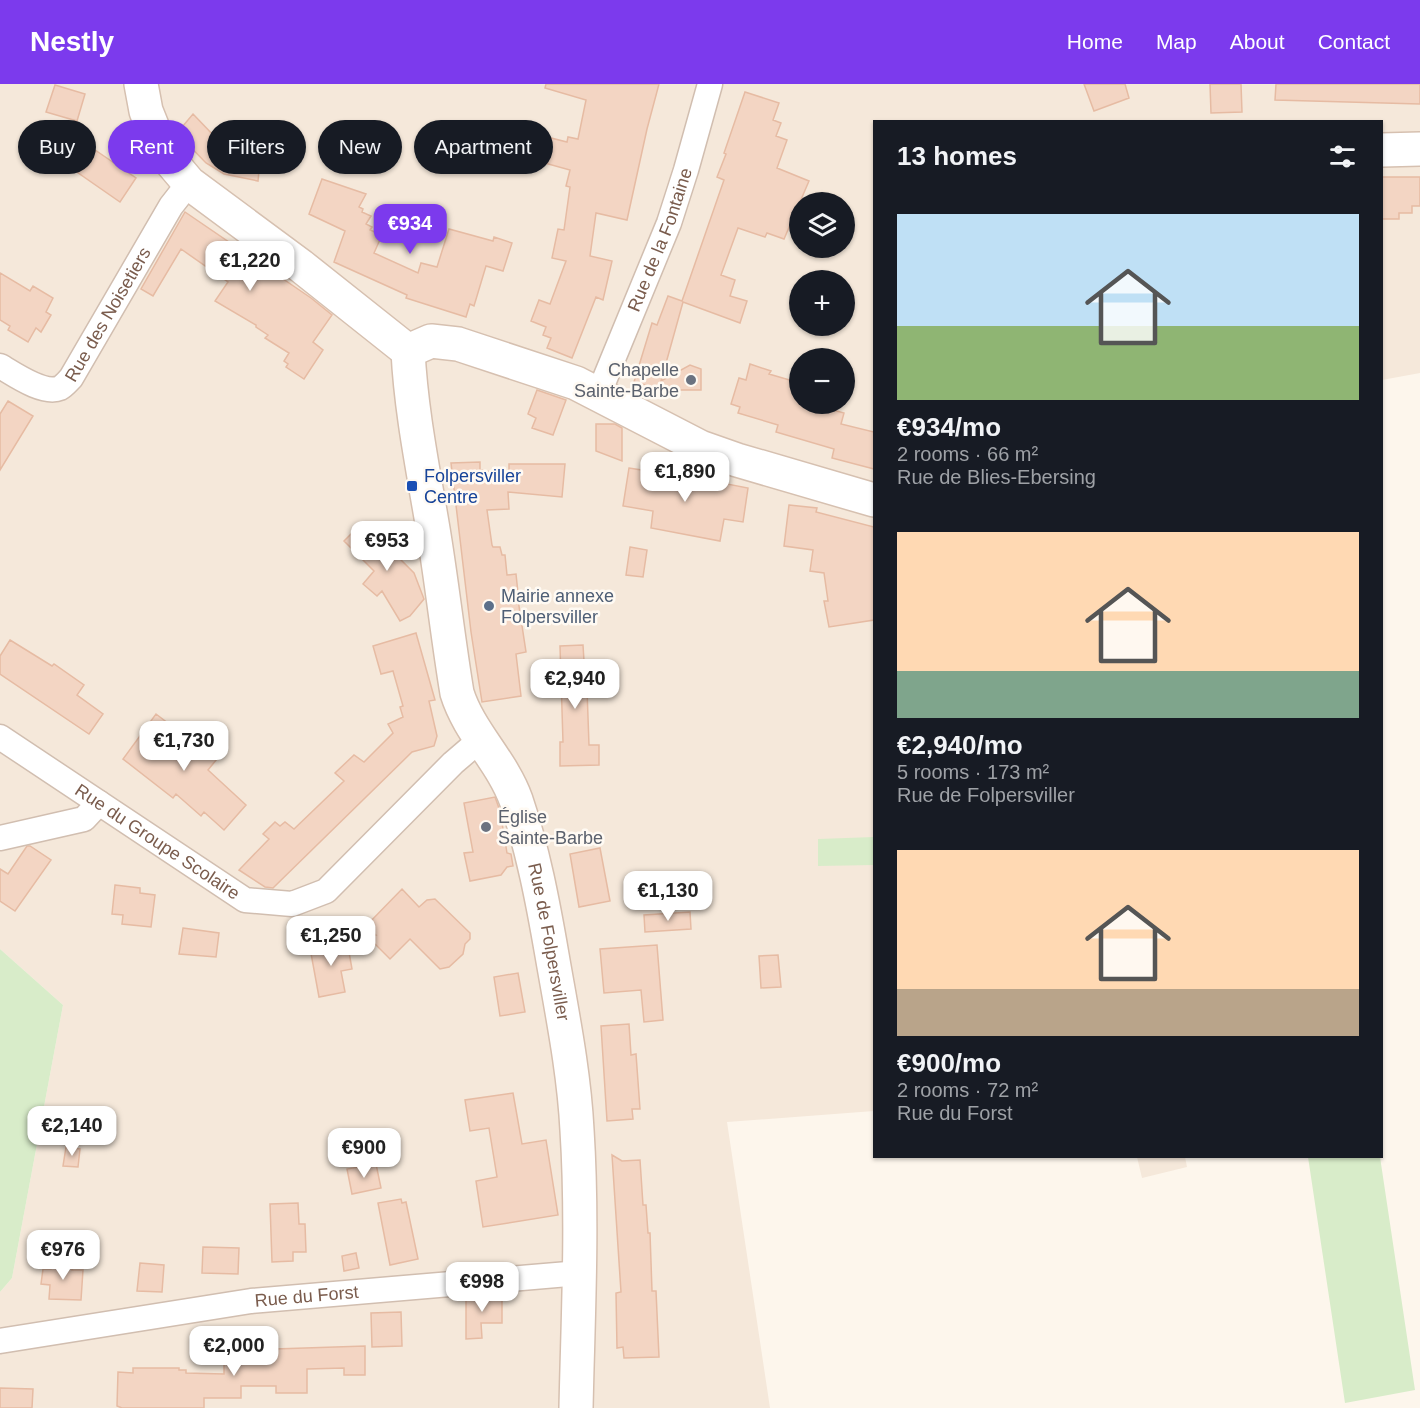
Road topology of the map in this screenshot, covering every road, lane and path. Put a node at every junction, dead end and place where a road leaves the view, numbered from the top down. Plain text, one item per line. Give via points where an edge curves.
1 (141, 84) edge
2 (710, 84) edge
3 (1420, 149) edge
4 (1383, 150) edge
5 (189, 183) junction
6 (408, 351) junction
7 (0, 366) edge
8 (599, 393) junction
9 (873, 500) edge
10 (0, 737) edge
11 (481, 739) junction
12 (99, 803) junction
13 (0, 838) edge
14 (580, 1273) junction
15 (0, 1341) edge
16 (576, 1408) edge

1 - 5 street via 146,111 162,151
2 - 8 street, Rue de la Fontaine via 669,223
3 - 4 street
5 - 6 street
5 - 7 street, Rue des Noisetiers via 171,206 71,378 60,388 48,389
6 - 8 street via 431,341 458,344
6 - 11 street, Rue de Folpersviller via 418,447 457,693 463,713
8 - 9 street via 700,447
10 - 12 street, Rue du Groupe Scolaire
11 - 12 street, Rue du Groupe Scolaire via 326,891 292,904 245,900
11 - 14 street, Rue de Folpersviller via 507,778 515,799 547,925 566,1033 577,1131
12 - 13 street via 84,819
14 - 15 street, Rue du Forst via 251,1302
14 - 16 street, Rue de Folpersviller

